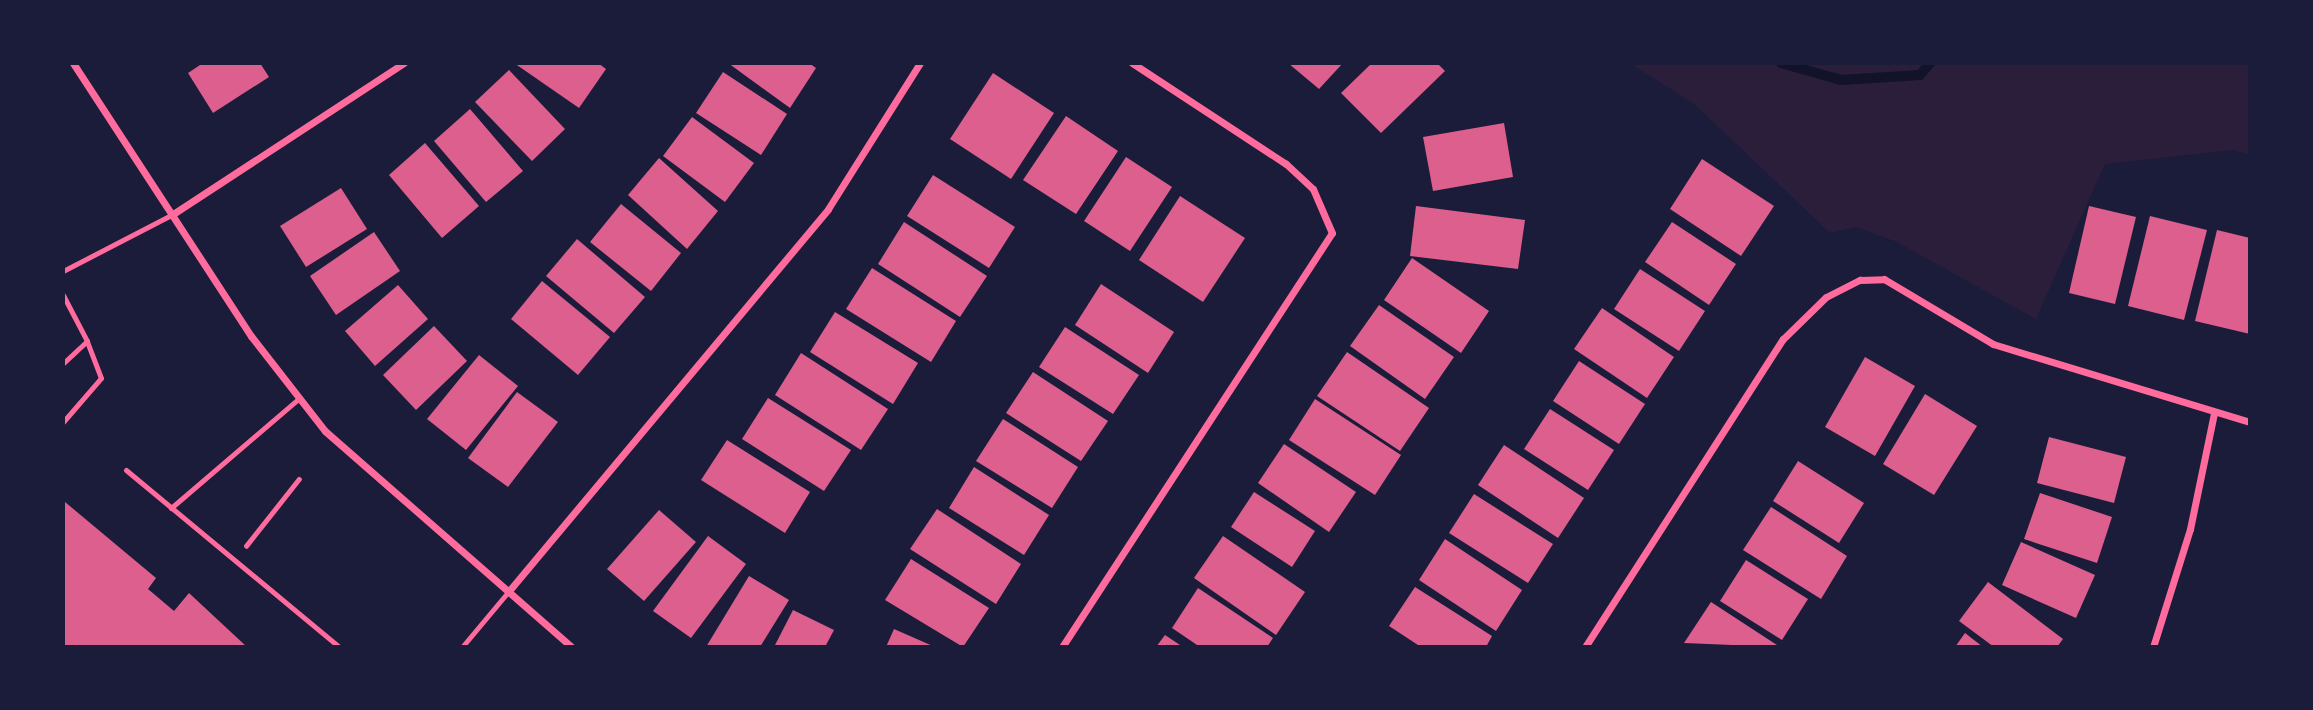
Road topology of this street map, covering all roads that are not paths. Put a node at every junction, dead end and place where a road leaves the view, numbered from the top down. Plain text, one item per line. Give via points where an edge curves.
1 (73, 63) edge
2 (404, 63) edge
3 (920, 63) edge
4 (1132, 63) edge
5 (173, 214) junction
6 (63, 271) edge
7 (63, 295) edge
8 (87, 341) junction
9 (63, 363) edge
10 (298, 399) junction
11 (2214, 413) junction
12 (63, 422) edge
13 (2250, 422) edge
14 (126, 470) dead end
15 (171, 508) junction
16 (508, 592) junction
17 (339, 647) edge
18 (462, 647) edge
19 (572, 647) edge
20 (1062, 647) edge
21 (1585, 647) edge
22 (2153, 647) edge

1 - 5 street
2 - 5 street
3 - 16 street via 828,209
4 - 20 street via 1286,164 1313,189 1332,233
5 - 6 lane
5 - 10 street
7 - 8 lane
8 - 9 lane
8 - 12 lane via 101,378
10 - 15 lane
10 - 16 street via 325,431
11 - 13 street
11 - 21 street via 1993,345 1884,279 1860,280 1826,297 1783,339
11 - 22 street via 2190,530
14 - 15 lane
15 - 17 lane
16 - 18 lane
16 - 19 street

